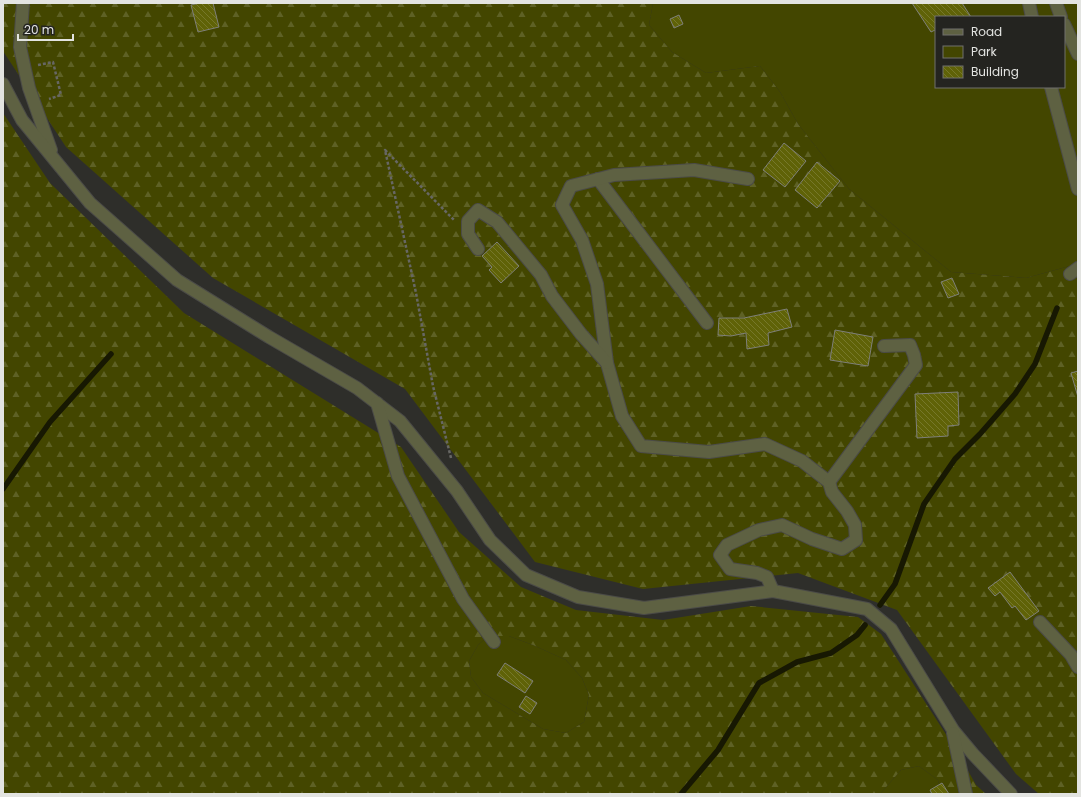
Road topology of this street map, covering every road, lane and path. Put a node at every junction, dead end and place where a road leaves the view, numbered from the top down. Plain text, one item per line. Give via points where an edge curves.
1 (23, 3) edge
2 (1029, 3) edge
3 (1056, 3) edge
4 (1032, 16) edge
5 (1061, 16) edge
6 (1065, 26) edge
7 (1078, 54) edge
8 (25, 68) junction
9 (3, 84) edge
10 (1051, 88) edge
11 (35, 103) junction
12 (54, 158) junction
13 (598, 179) junction
14 (748, 179) dead end
15 (1078, 189) edge
16 (468, 234) junction
17 (478, 249) dead end
18 (707, 323) dead end
19 (884, 346) dead end
20 (607, 363) junction
21 (377, 403) junction
22 (452, 463) dead end
23 (829, 482) junction
24 (773, 591) junction
25 (1040, 622) dead end
26 (494, 642) dead end
27 (1078, 667) edge
28 (952, 730) junction
29 (966, 794) edge
30 (1011, 794) edge

1 - 8 street via 20,47
2 - 4 street
3 - 5 street
6 - 7 street
8 - 11 street
8 - 11 path via 53,62 61,95
9 - 12 street via 22,120
10 - 15 street
11 - 12 street
12 - 21 street via 90,203 176,280 357,388
13 - 14 street via 614,175 694,170
13 - 18 street
13 - 20 street via 571,186 562,205 582,240 597,284
16 - 17 street
16 - 20 street via 468,221 478,210 497,222 541,275 552,296 581,334
16 - 22 path via 385,150 433,386
19 - 23 street via 910,346 916,365
20 - 23 street via 622,416 641,446 709,452 765,444 802,461
21 - 24 street via 400,421 457,491 490,540 526,576 578,597 644,608
21 - 26 street via 398,476 463,599
23 - 24 street via 832,492 855,525 856,540 842,549 782,525 759,530 727,545 720,555 730,569 767,577
24 - 28 street via 866,609 891,629
25 - 27 street via 1072,655
28 - 29 street
28 - 30 street

